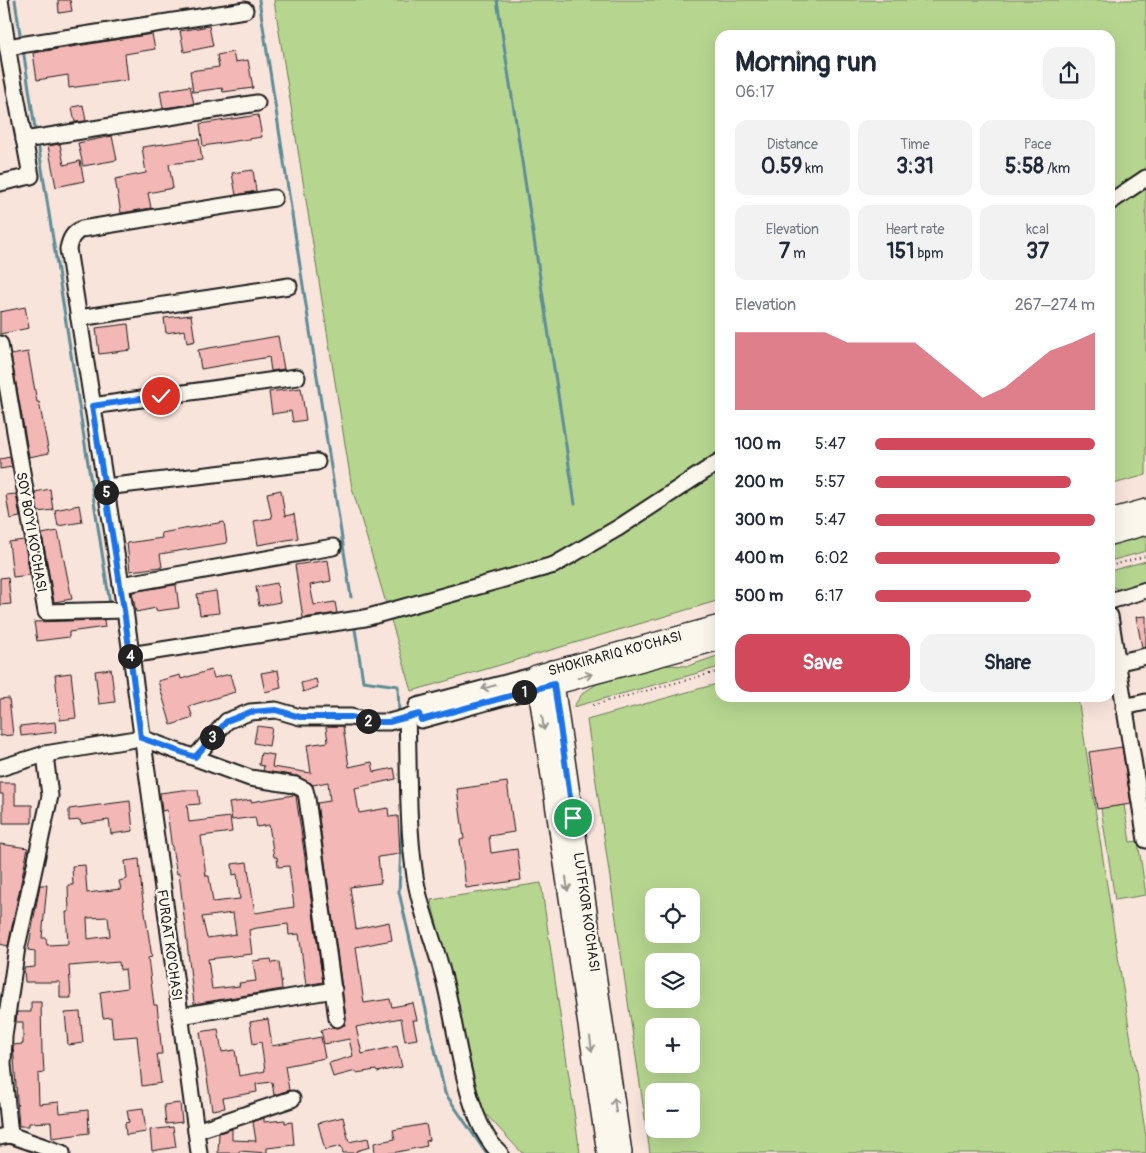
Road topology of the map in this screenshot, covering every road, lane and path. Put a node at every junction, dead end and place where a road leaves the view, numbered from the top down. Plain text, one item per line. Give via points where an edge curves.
1 (0, 0) edge
2 (245, 10) dead end
3 (7, 48) junction
4 (5, 64) edge
5 (256, 103) dead end
6 (24, 140) junction
7 (1146, 178) edge
8 (0, 183) edge
9 (274, 198) dead end
10 (1115, 199) edge
11 (289, 286) dead end
12 (79, 318) junction
13 (0, 344) edge
14 (297, 377) dead end
15 (92, 406) junction
16 (317, 462) dead end
17 (715, 464) edge
18 (105, 487) junction
19 (1146, 509) edge
20 (1115, 518) edge
21 (1146, 525) edge
22 (1115, 534) edge
23 (333, 547) dead end
24 (1146, 556) edge
25 (1115, 565) edge
26 (121, 585) junction
27 (1146, 590) edge
28 (1115, 599) edge
29 (124, 610) junction
30 (715, 626) edge
31 (715, 641) edge
32 (130, 655) junction
33 (1115, 655) edge
34 (1146, 656) edge
35 (1116, 663) junction
36 (715, 672) edge
37 (545, 679) junction
38 (1146, 702) edge
39 (593, 705) dead end
40 (1124, 707) junction
41 (413, 716) junction
42 (141, 738) junction
43 (45, 754) junction
44 (195, 757) junction
45 (1139, 761) edge
46 (0, 768) edge
47 (1145, 830) edge
48 (334, 990) junction
49 (180, 1016) junction
50 (338, 1019) dead end
51 (292, 1099) dead end
52 (196, 1132) junction
53 (5, 1136) edge
54 (61, 1153) edge
55 (199, 1153) edge
56 (500, 1153) edge
57 (607, 1153) edge
58 (622, 1153) edge

1 - 3 street
2 - 3 street
3 - 4 street
4 - 6 street
5 - 6 street
6 - 8 street via 31,176
7 - 10 street
9 - 12 street, FURQAT KO'CHASI via 75,232 68,249
11 - 12 street
12 - 15 street, FURQAT KO'CHASI
13 - 29 street, SOY BO'YI KO'CHASI via 46,612
14 - 15 street
15 - 18 street, FURQAT KO'CHASI
16 - 18 street
17 - 32 street via 618,528 554,565 365,618
18 - 26 street, FURQAT KO'CHASI
19 - 20 main road
21 - 22 main road
23 - 26 street
24 - 25 path
26 - 29 street, FURQAT KO'CHASI
27 - 28 street
29 - 32 street, FURQAT KO'CHASI
30 - 37 main road, SHOKIRARIQ KO'CHASI
37 -> 31 main road, SHOKIRARIQ KO'CHASI
32 - 42 street, FURQAT KO'CHASI
33 - 35 street
34 - 35 street
35 - 40 street
36 - 39 path
37 - 41 street, SHOKIRARIQ KO'CHASI via 417,706
37 -> 57 main road, LUTFKOR KO'CHASI
58 -> 37 main road, LUTFKOR KO'CHASI
38 - 40 street
40 - 45 street
41 - 44 street via 373,722 351,717 300,717 276,710 250,712 227,721
41 - 56 street via 414,869 419,895 444,976 471,1102 482,1128
42 - 43 street
42 - 44 street
42 - 49 street, FURQAT KO'CHASI
43 - 46 street
43 - 53 street via 50,796 17,947 4,1036
44 - 48 street via 250,778 295,785 305,790
45 - 47 street
48 - 49 street
48 - 50 street
49 - 52 street, FURQAT KO'CHASI
51 - 52 street
52 - 55 street, FURQAT KO'CHASI
53 - 54 street

